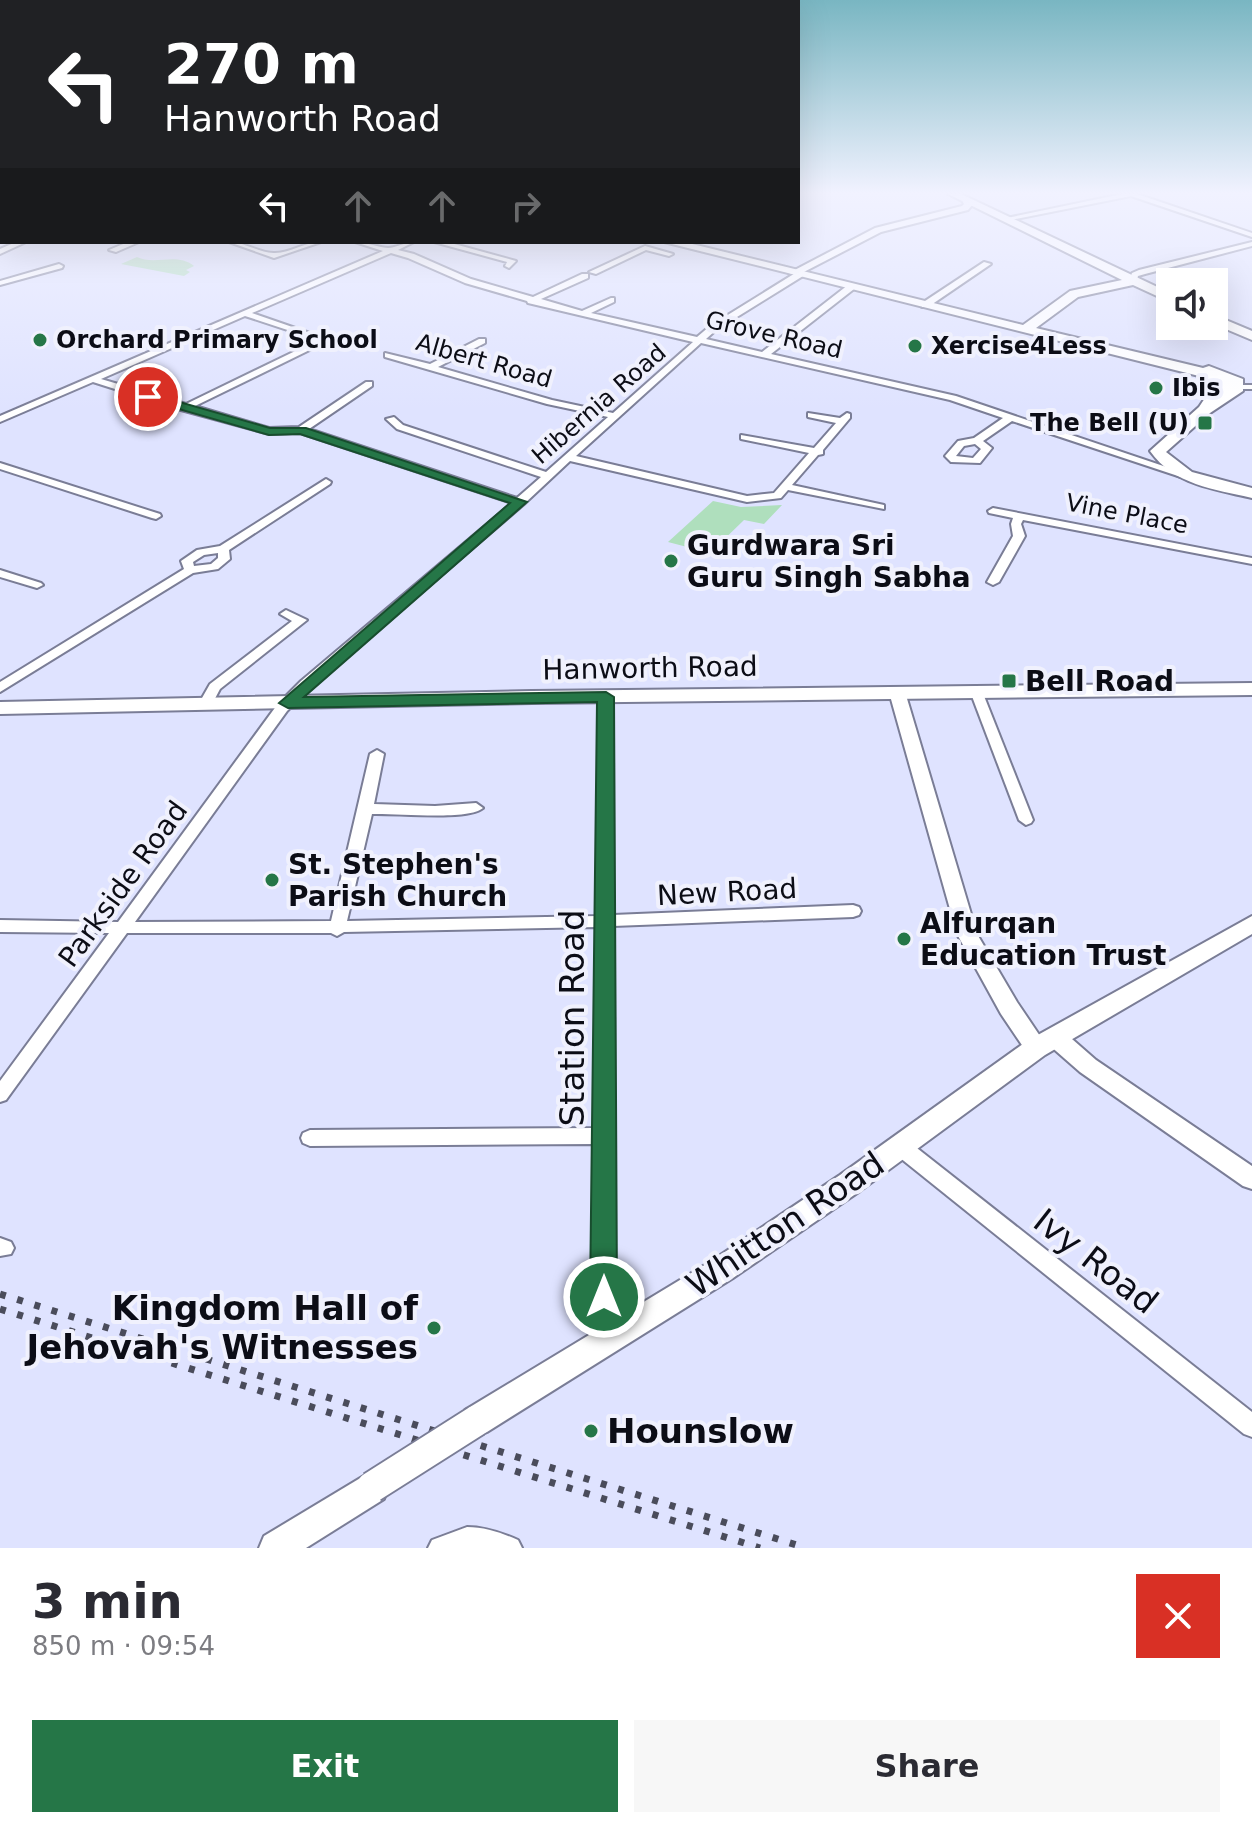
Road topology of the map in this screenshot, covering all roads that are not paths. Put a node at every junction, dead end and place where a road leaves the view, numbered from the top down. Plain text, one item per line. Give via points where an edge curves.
1 (59, 266) dead end
2 (352, 266) edge
3 (435, 266) edge
4 (606, 266) edge
5 (759, 266) edge
6 (811, 266) edge
7 (984, 266) edge
8 (1103, 266) edge
9 (1166, 266) edge
10 (797, 274) junction
11 (1133, 281) junction
12 (0, 283) edge
13 (851, 287) junction
14 (1156, 292) edge
15 (611, 300) dead end
16 (531, 301) junction
17 (925, 305) junction
18 (243, 313) junction
19 (583, 314) junction
20 (1228, 325) edge
21 (1025, 329) junction
22 (1252, 336) edge
23 (703, 340) junction
24 (482, 341) dead end
25 (765, 354) junction
26 (388, 355) dead end
27 (431, 367) junction
28 (91, 379) junction
29 (369, 384) dead end
30 (184, 408) junction
31 (811, 415) dead end
32 (615, 416) junction
33 (1009, 418) junction
34 (0, 419) edge
35 (391, 419) dead end
36 (301, 430) junction
37 (744, 437) dead end
38 (1171, 438) junction
39 (977, 441) dead end
40 (819, 452) junction
41 (570, 458) junction
42 (1133, 459) junction
43 (1162, 460) junction
44 (0, 466) edge
45 (546, 475) junction
46 (1202, 480) junction
47 (326, 482) dead end
48 (788, 487) junction
49 (1252, 491) edge
50 (520, 502) junction
51 (880, 507) dead end
52 (993, 511) dead end
53 (156, 516) dead end
54 (1019, 516) junction
55 (1252, 561) edge
56 (0, 573) edge
57 (993, 582) dead end
58 (37, 585) dead end
59 (286, 614) dead end
60 (0, 688) edge
61 (1252, 689) edge
62 (976, 691) junction
63 (897, 692) junction
64 (606, 697) junction
65 (288, 703) junction
66 (205, 705) junction
67 (0, 708) edge
68 (377, 754) dead end
69 (476, 808) dead end
70 (366, 809) junction
71 (1026, 820) dead end
72 (853, 911) dead end
73 (604, 924) junction
74 (1252, 924) edge
75 (0, 926) edge
76 (123, 928) junction
77 (337, 930) junction
78 (1046, 1043) junction
79 (0, 1095) edge
80 (604, 1136) junction
81 (310, 1138) dead end
82 (901, 1147) junction
83 (1252, 1179) edge
84 (612, 1338) junction
85 (1252, 1426) edge
86 (276, 1548) edge
87 (440, 1548) edge
88 (510, 1548) edge

1 - 12 street
2 - 18 street
3 - 16 street, Grove Road
4 - 16 street
5 - 10 main road
6 - 10 street
7 - 17 street
8 - 11 main road
9 - 11 street via 1135,275
10 - 13 main road
10 - 23 street, Hibernia Road via 713,328
11 - 14 main road
11 - 21 main road via 1074,294
13 - 17 main road
13 - 25 street
15 - 19 street
16 - 19 street, Grove Road
17 - 21 main road
18 - 28 street
18 - 30 street via 326,340
19 - 23 street, Grove Road
20 - 22 main road
21 - 38 main road via 1212,370 1238,382 1231,394
23 - 25 street, Grove Road
23 - 32 street, Hibernia Road
24 - 27 street
25 - 33 street, Grove Road via 953,398
26 - 27 street, Albert Road
27 - 32 street, Albert Road
28 - 30 street
28 - 34 street
29 - 36 street
30 - 36 street via 269,431
31 - 40 street via 845,418
32 - 41 street, Hibernia Road
33 - 39 street
33 - 42 street, Grove Road
35 - 45 street via 400,427
36 - 50 street
37 - 40 street
38 - 43 main road via 1158,451
38 - 49 main road via 1183,462
40 - 48 street
41 - 45 street, Hibernia Road
41 - 48 street via 747,499 777,496
42 - 43 street, Grove Road
42 - 46 street, Grove Road
43 - 46 main road
44 - 53 street
45 - 50 street, Hibernia Road
46 - 49 main road
47 - 60 street via 223,549 224,559 214,567 190,570
48 - 51 street via 858,497
50 - 65 street, Hibernia Road
52 - 54 street, Vine Place
54 - 55 street, Vine Place
54 - 57 street via 1019,536
56 - 58 street
59 - 66 street via 301,620 215,687
61 - 62 main road, Hanworth Road
62 - 63 main road, Hanworth Road
62 - 71 street
63 - 64 main road, Hanworth Road
63 - 78 street via 967,934 1009,1008
64 - 65 main road, Hanworth Road
64 - 73 street, Station Road
65 - 66 main road, Hanworth Road
65 - 76 street, Parkside Road
66 - 67 main road, Hanworth Road
68 - 70 street
69 - 70 street
70 - 77 street
72 - 73 street, New Road
73 - 77 street, New Road
73 - 80 street, Station Road
74 - 78 main road, Whitton Road
75 - 76 street, New Road
76 - 77 street, New Road
76 - 79 street, Parkside Road
78 - 82 main road, Whitton Road
78 - 83 street
80 - 81 street
80 - 84 street, Station Road via 604,1297
82 - 84 main road, Whitton Road
82 - 85 street, Ivy Road
84 - 86 main road, Whitton Road, bridge
87 - 88 street via 479,1536

